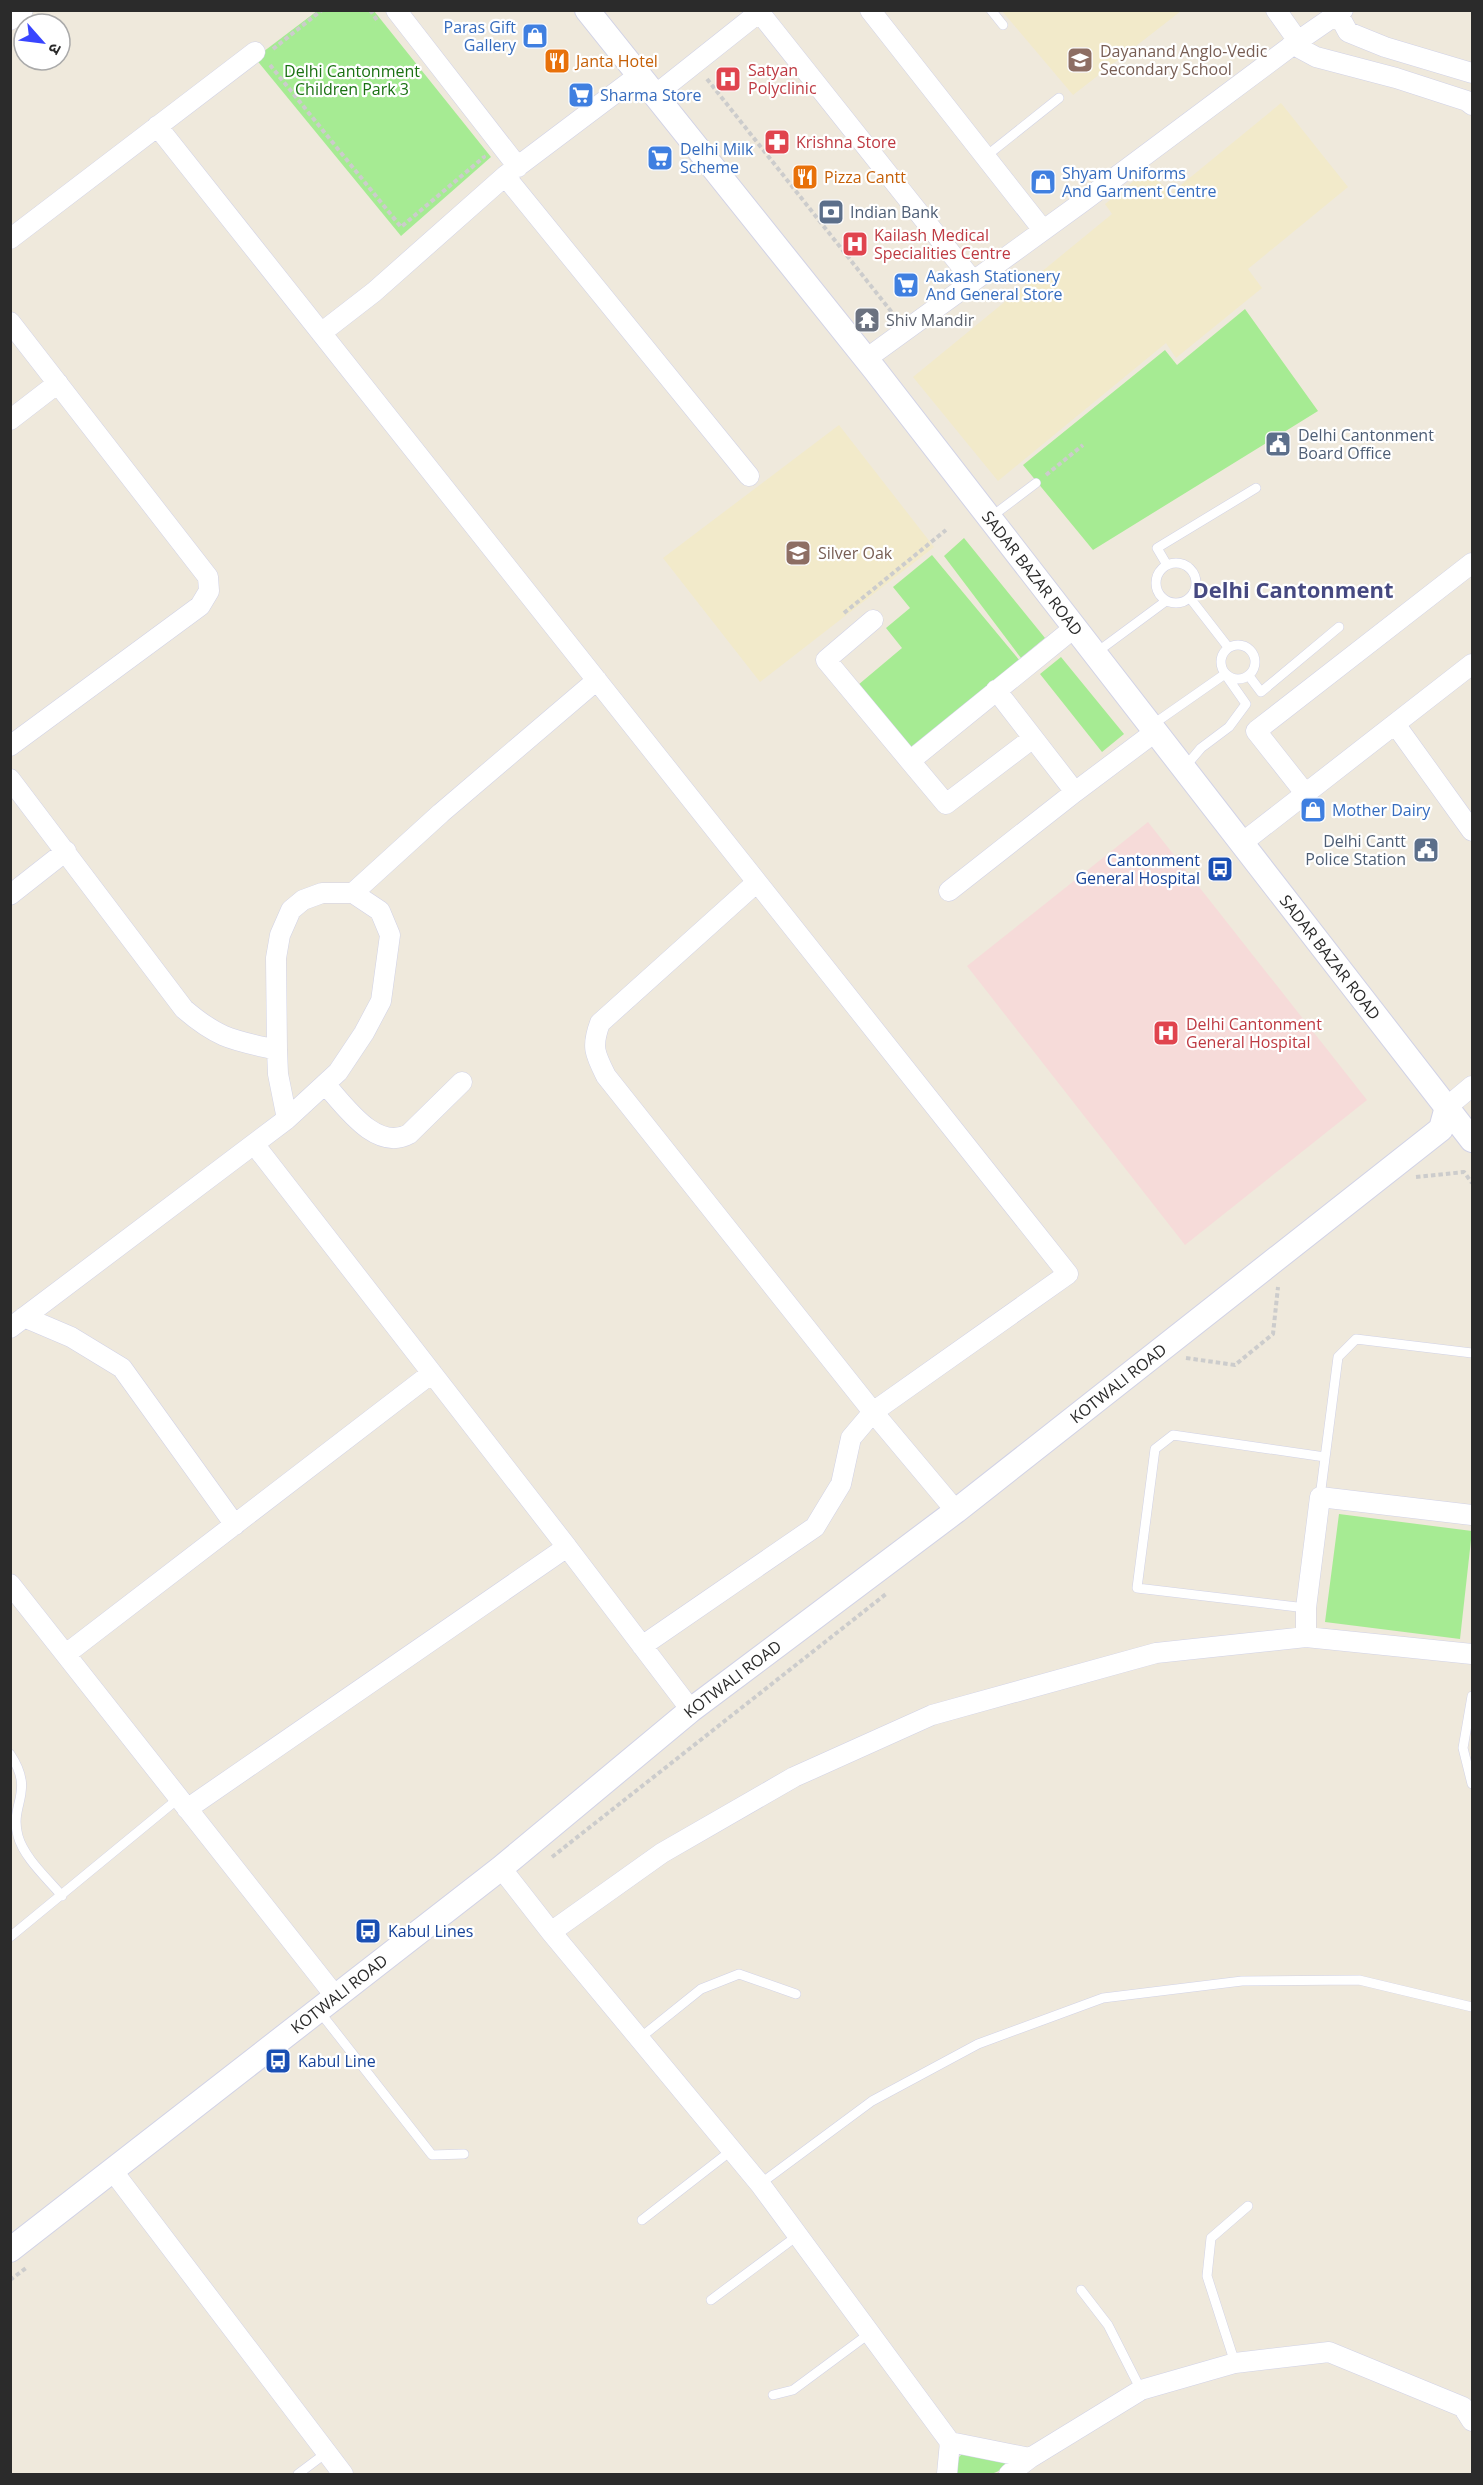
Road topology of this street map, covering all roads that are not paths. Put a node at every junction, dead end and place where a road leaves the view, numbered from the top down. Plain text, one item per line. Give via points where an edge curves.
1 (587, 10) edge
2 (870, 10) edge
3 (991, 10) edge
4 (1276, 10) edge
5 (397, 11) edge
6 (761, 12) edge
7 (1339, 12) edge
8 (1003, 25) dead end
9 (1295, 42) junction
10 (264, 53) road end
11 (1473, 73) edge
12 (639, 75) junction
13 (655, 95) junction
14 (1059, 98) dead end
15 (1473, 105) edge
16 (157, 126) junction
17 (985, 157) junction
18 (512, 172) junction
19 (1043, 230) junction
20 (10, 239) edge
21 (973, 281) junction
22 (10, 322) edge
23 (321, 333) junction
24 (866, 359) junction
25 (58, 383) junction
26 (10, 420) edge
27 (749, 476) dead end
28 (1036, 483) road end
29 (1256, 488) dead end
30 (990, 518) junction
31 (1473, 563) edge
32 (1167, 565) junction
33 (1190, 598) junction
34 (1166, 601) junction
35 (873, 620) dead end
36 (1339, 627) dead end
37 (1074, 628) junction
38 (1228, 648) junction
39 (1095, 654) junction
40 (1473, 664) edge
41 (1225, 674) junction
42 (1249, 676) junction
43 (597, 680) junction
44 (996, 690) junction
45 (1261, 692) junction
46 (1246, 704) junction
47 (1395, 724) junction
48 (1153, 729) junction
49 (1033, 738) junction
50 (10, 746) edge
51 (910, 760) junction
52 (1184, 768) junction
53 (10, 779) edge
54 (1075, 792) junction
55 (1305, 793) junction
56 (1473, 831) edge
57 (1242, 843) junction
58 (66, 851) junction
59 (757, 882) junction
60 (949, 891) dead end
61 (353, 893) junction
62 (10, 895) edge
63 (277, 1050) junction
64 (462, 1082) dead end
65 (325, 1084) junction
66 (1473, 1086) edge
67 (1447, 1107) junction
68 (287, 1119) junction
69 (1473, 1140) edge
70 (254, 1144) junction
71 (17, 1323) edge
72 (1473, 1353) edge
73 (432, 1373) junction
74 (873, 1412) junction
75 (1325, 1457) junction
76 (1320, 1497) junction
77 (956, 1511) junction
78 (1473, 1515) edge
79 (235, 1525) junction
80 (567, 1547) junction
81 (10, 1584) edge
82 (1306, 1608) junction
83 (1306, 1637) junction
84 (642, 1646) junction
85 (66, 1654) junction
86 (1473, 1654) edge
87 (1473, 1696) edge
88 (691, 1710) junction
89 (10, 1754) edge
90 (1473, 1784) edge
91 (183, 1804) junction
92 (501, 1868) junction
93 (62, 1896) junction
94 (550, 1932) junction
95 (10, 1937) edge
96 (796, 1994) dead end
97 (328, 2004) junction
98 (1473, 2007) edge
99 (640, 2038) junction
100 (732, 2150) junction
101 (464, 2154) dead end
102 (112, 2170) junction
103 (760, 2184) junction
104 (1248, 2206) dead end
105 (642, 2220) dead end
106 (797, 2236) junction
107 (10, 2250) edge
108 (1081, 2290) dead end
109 (711, 2300) dead end
110 (870, 2333) junction
111 (1235, 2363) junction
112 (1142, 2390) junction
113 (773, 2395) dead end
114 (1469, 2412) edge
115 (950, 2442) junction
116 (326, 2453) junction
117 (1030, 2458) junction
118 (298, 2475) edge
119 (343, 2475) edge
120 (947, 2475) edge
121 (1009, 2475) edge

1 - 12 street, SADAR BAZAR ROAD
2 - 17 street
3 - 8 lane
4 - 9 street
5 - 18 street
6 - 13 street
6 - 21 street
7 - 9 street
7 - 11 street via 1348,32
9 - 15 street via 1316,57 1396,78
9 - 19 street
10 - 16 street
12 - 13 street, SADAR BAZAR ROAD
12 - 18 street
13 - 24 street, SADAR BAZAR ROAD
14 - 17 lane
16 - 20 street
16 - 23 street
17 - 19 street
18 - 23 street
18 - 27 street
19 - 21 street
21 - 24 street
22 - 25 street
23 - 43 street
24 - 30 street, SADAR BAZAR ROAD
25 - 26 street
25 - 50 street via 208,578 209,591 200,606
28 - 30 lane
29 - 32 lane via 1157,548
30 - 37 street, SADAR BAZAR ROAD
31 - 55 street via 1256,731
32 - 33 lane via 1180,563 1191,569 1196,581
32 - 34 lane via 1156,581 1157,592
33 - 34 lane via 1178,604
33 - 38 lane
34 - 39 lane
35 - 51 street via 826,660
36 - 45 lane
37 - 39 street, SADAR BAZAR ROAD
37 - 44 street
38 - 41 lane via 1221,658
38 - 42 lane via 1240,644 1251,650 1256,662
39 - 48 street, SADAR BAZAR ROAD
40 - 47 street
41 - 42 lane via 1233,679
41 - 46 lane
41 - 48 lane
42 - 45 lane
43 - 59 street
43 - 61 street
44 - 49 street
44 - 51 street
45 - 46 lane
46 - 52 lane via 1229,727 1201,748
47 - 55 street
47 - 56 street
48 - 52 street, SADAR BAZAR ROAD
48 - 54 street
49 - 51 street via 946,804
49 - 54 street
52 - 57 street, SADAR BAZAR ROAD
53 - 58 street
54 - 60 street
55 - 57 street
57 - 67 street, SADAR BAZAR ROAD
58 - 62 street
58 - 63 street via 184,1009 224,1038
59 - 74 street via 600,1023 593,1040 596,1055 606,1076
59 - 74 street via 1068,1274
61 - 63 street via 322,894 303,900 291,910 280,935 276,958
61 - 65 street via 380,911 390,935 387,972 381,1001 368,1025 338,1072
63 - 68 street
64 - 65 street via 409,1134 392,1140 366,1127
65 - 68 street
66 - 67 street
67 - 69 street, SADAR BAZAR ROAD
67 - 77 street, KOTWALI ROAD via 1441,1129
68 - 70 street
70 - 71 street
70 - 73 street
71 - 79 street via 71,1337 122,1368
72 - 75 lane via 1356,1339 1338,1357
73 - 79 street
73 - 80 street
74 - 77 street
74 - 84 street via 851,1438 841,1484 815,1527
75 - 76 lane
75 - 82 lane via 1173,1435 1155,1449 1137,1588
76 - 78 street
76 - 82 street
77 - 88 street, KOTWALI ROAD
79 - 85 street
80 - 84 street
80 - 91 street
81 - 85 street
82 - 83 street
83 - 86 street
83 - 94 street via 1156,1653 932,1715 794,1777 662,1853
84 - 88 street
85 - 91 street
87 - 90 lane via 1463,1748
88 - 92 street, KOTWALI ROAD
89 - 93 lane via 22,1777 17,1835 28,1856
91 - 93 lane
91 - 97 street
92 - 94 street
92 - 97 street, KOTWALI ROAD
93 - 95 lane
94 - 99 street
96 - 99 lane via 739,1974 701,1989
97 - 101 lane via 432,2155
97 - 102 street, KOTWALI ROAD
98 - 103 lane via 1359,1980 1242,1981 1103,1998 978,2044 872,2101
99 - 100 street
100 - 103 street
100 - 105 lane
102 - 107 street, KOTWALI ROAD
102 - 116 street
103 - 106 street
104 - 111 lane via 1211,2238 1207,2276
106 - 109 lane
106 - 110 street
108 - 112 lane via 1108,2325
110 - 113 lane via 792,2390
110 - 115 street
111 - 112 street
111 - 114 street via 1329,2352
112 - 117 street
115 - 117 street
115 - 120 street
116 - 118 lane
116 - 119 street
117 - 121 street

